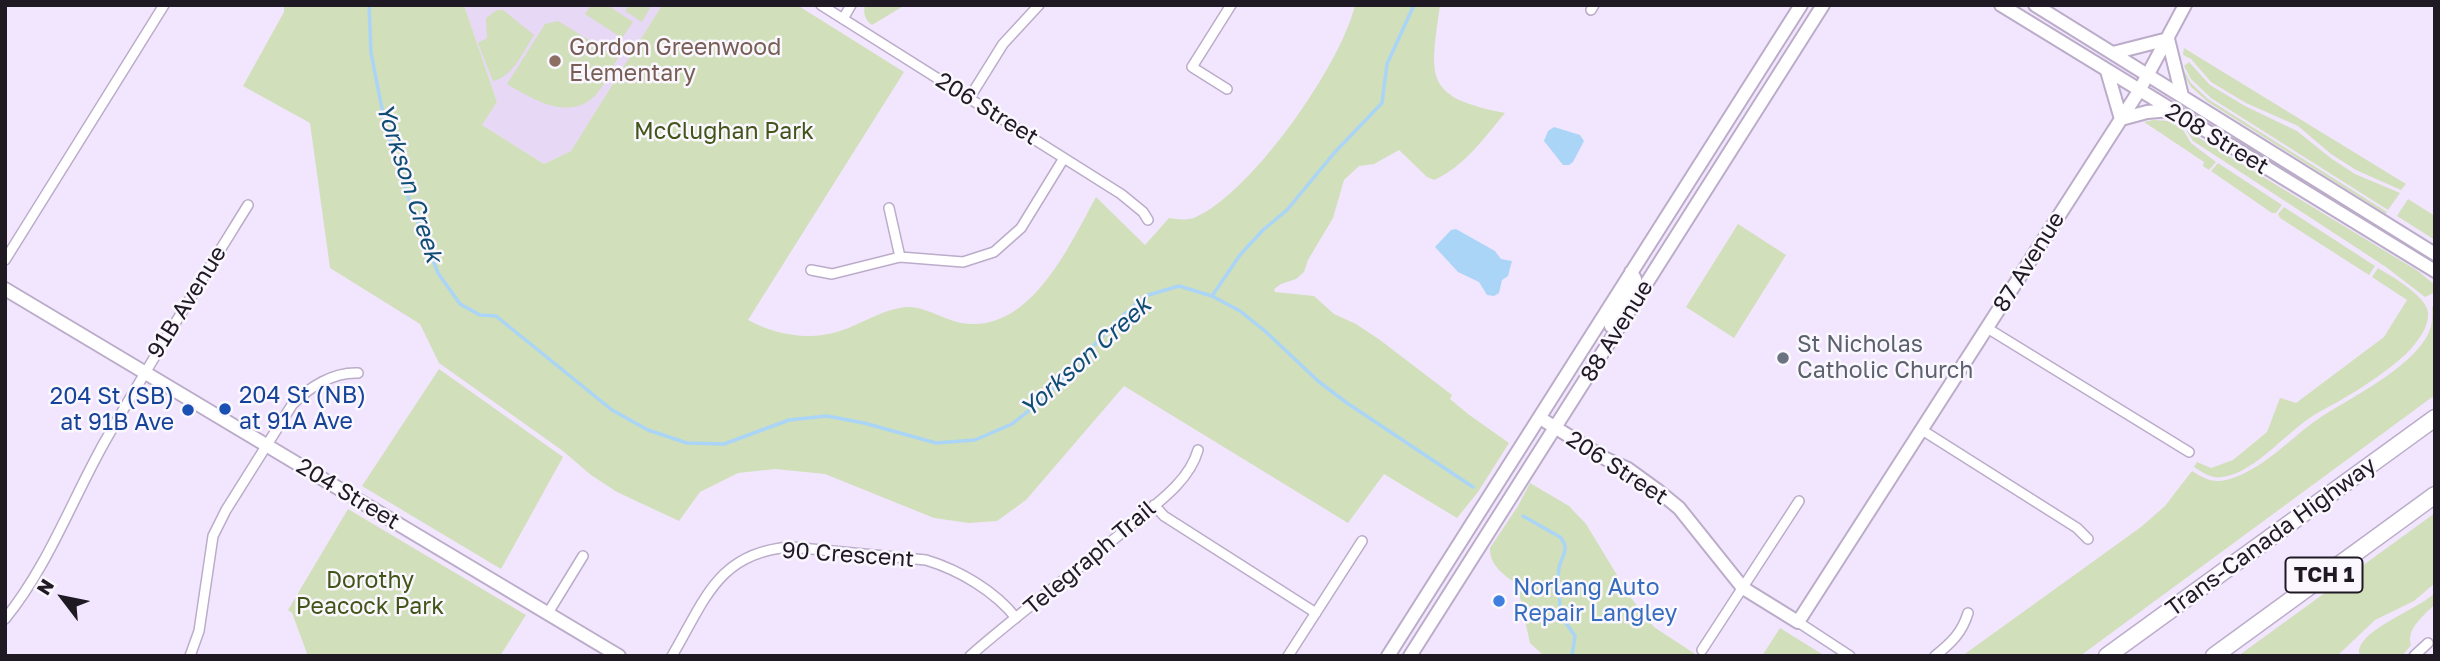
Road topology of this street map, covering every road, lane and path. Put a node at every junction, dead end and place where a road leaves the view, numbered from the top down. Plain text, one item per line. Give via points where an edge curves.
1 (164, 5) edge
2 (821, 5) edge
3 (851, 5) edge
4 (1039, 5) edge
5 (1231, 5) edge
6 (1801, 5) edge
7 (1823, 5) edge
8 (2001, 5) edge
9 (2035, 5) edge
10 (2185, 5) edge
11 (843, 19) junction
12 (2168, 39) junction
13 (2113, 53) junction
14 (2107, 71) junction
15 (2148, 75) junction
16 (1227, 89) dead end
17 (2139, 91) junction
18 (2182, 96) junction
19 (970, 97) junction
20 (2171, 110) junction
21 (2121, 119) junction
22 (1065, 158) junction
23 (248, 205) dead end
24 (890, 208) dead end
25 (1148, 220) dead end
26 (2435, 254) edge
27 (900, 257) junction
28 (5, 260) edge
29 (811, 270) dead end
30 (2435, 271) edge
31 (1631, 272) junction
32 (5, 289) edge
33 (1987, 328) junction
34 (1596, 365) junction
35 (144, 372) junction
36 (358, 373) dead end
37 (1539, 418) junction
38 (2435, 418) edge
39 (1556, 428) junction
40 (1922, 430) junction
41 (266, 445) junction
42 (1198, 450) dead end
43 (2189, 452) dead end
44 (2435, 495) edge
45 (1799, 501) dead end
46 (1154, 505) junction
47 (2088, 539) dead end
48 (1362, 541) dead end
49 (583, 556) dead end
50 (1743, 588) junction
51 (1316, 612) junction
52 (548, 613) junction
53 (1968, 613) dead end
54 (1016, 618) junction
55 (5, 619) edge
56 (1798, 622) junction
57 (1408, 625) junction
58 (1423, 635) junction
59 (2428, 643) dead end
60 (1702, 650) dead end
61 (190, 656) edge
62 (619, 656) edge
63 (672, 656) edge
64 (970, 656) edge
65 (1288, 656) edge
66 (1388, 656) edge
67 (1410, 656) edge
68 (1850, 656) edge
69 (1935, 656) edge
70 (2107, 656) edge
71 (2214, 656) edge
72 (2414, 656) edge

1 - 28 street
2 - 11 street, 206 Street
3 - 11 street
4 - 19 street via 1003,44
5 - 16 street via 1192,67
6 - 31 main road, 88 Avenue
7 - 34 main road, 88 Avenue
8 - 14 main road, 208 Street
9 - 13 main road, 208 Street
10 - 12 main road, 87 Avenue
11 - 19 street, 206 Street
12 - 13 main road
12 - 15 main road, 87 Avenue
12 - 18 main road
13 - 15 main road, 208 Street
14 - 17 main road, 208 Street
14 - 21 main road
15 - 17 main road, 87 Avenue
15 - 18 main road, 208 Street
17 - 20 main road, 208 Street
17 - 21 main road, 87 Avenue
18 - 26 main road, 208 Street
19 - 22 street, 206 Street
20 - 21 main road
20 - 30 main road, 208 Street
21 - 33 main road, 87 Avenue
22 - 25 street, 206 Street via 1121,194
22 - 27 street via 1021,228 995,252 963,262
23 - 35 street, 91B Avenue
24 - 27 street
27 - 29 street via 832,274
31 - 34 main road via 1634,285 1599,346
31 - 37 main road, 88 Avenue
32 - 35 main road, 204 Street
33 - 40 main road, 87 Avenue
33 - 43 street
34 - 39 main road, 88 Avenue
35 - 41 main road, 204 Street
35 - 55 street, 91B Avenue via 55,542
36 - 41 street via 328,378 300,396
37 - 39 main road, 206 Street
37 - 57 main road, 88 Avenue
38 - 70 highway, Trans-Canada Highway / TCH 1
39 - 50 main road, 206 Street via 1628,469 1679,508
39 - 58 main road, 88 Avenue
40 - 47 street
40 - 56 main road, 87 Avenue
41 - 52 main road, 204 Street
41 - 61 street via 213,536 199,631
42 - 46 street, Telegraph Trail via 1185,476
44 - 71 highway, TCH 1
45 - 50 street
46 - 51 street via 1164,516
46 - 54 street, Telegraph Trail
48 - 51 street
49 - 52 street
50 - 56 main road, 206 Street
50 - 60 street
51 - 65 street
52 - 62 main road, 204 Street
53 - 69 street via 1963,629
54 - 63 street, 90 Crescent via 998,599 934,563 776,548 743,558 715,582
54 - 64 street, Telegraph Trail
56 - 68 street, 206 Street
57 - 58 main road
57 - 66 main road, 88 Avenue
58 - 67 main road, 88 Avenue
59 - 72 street

